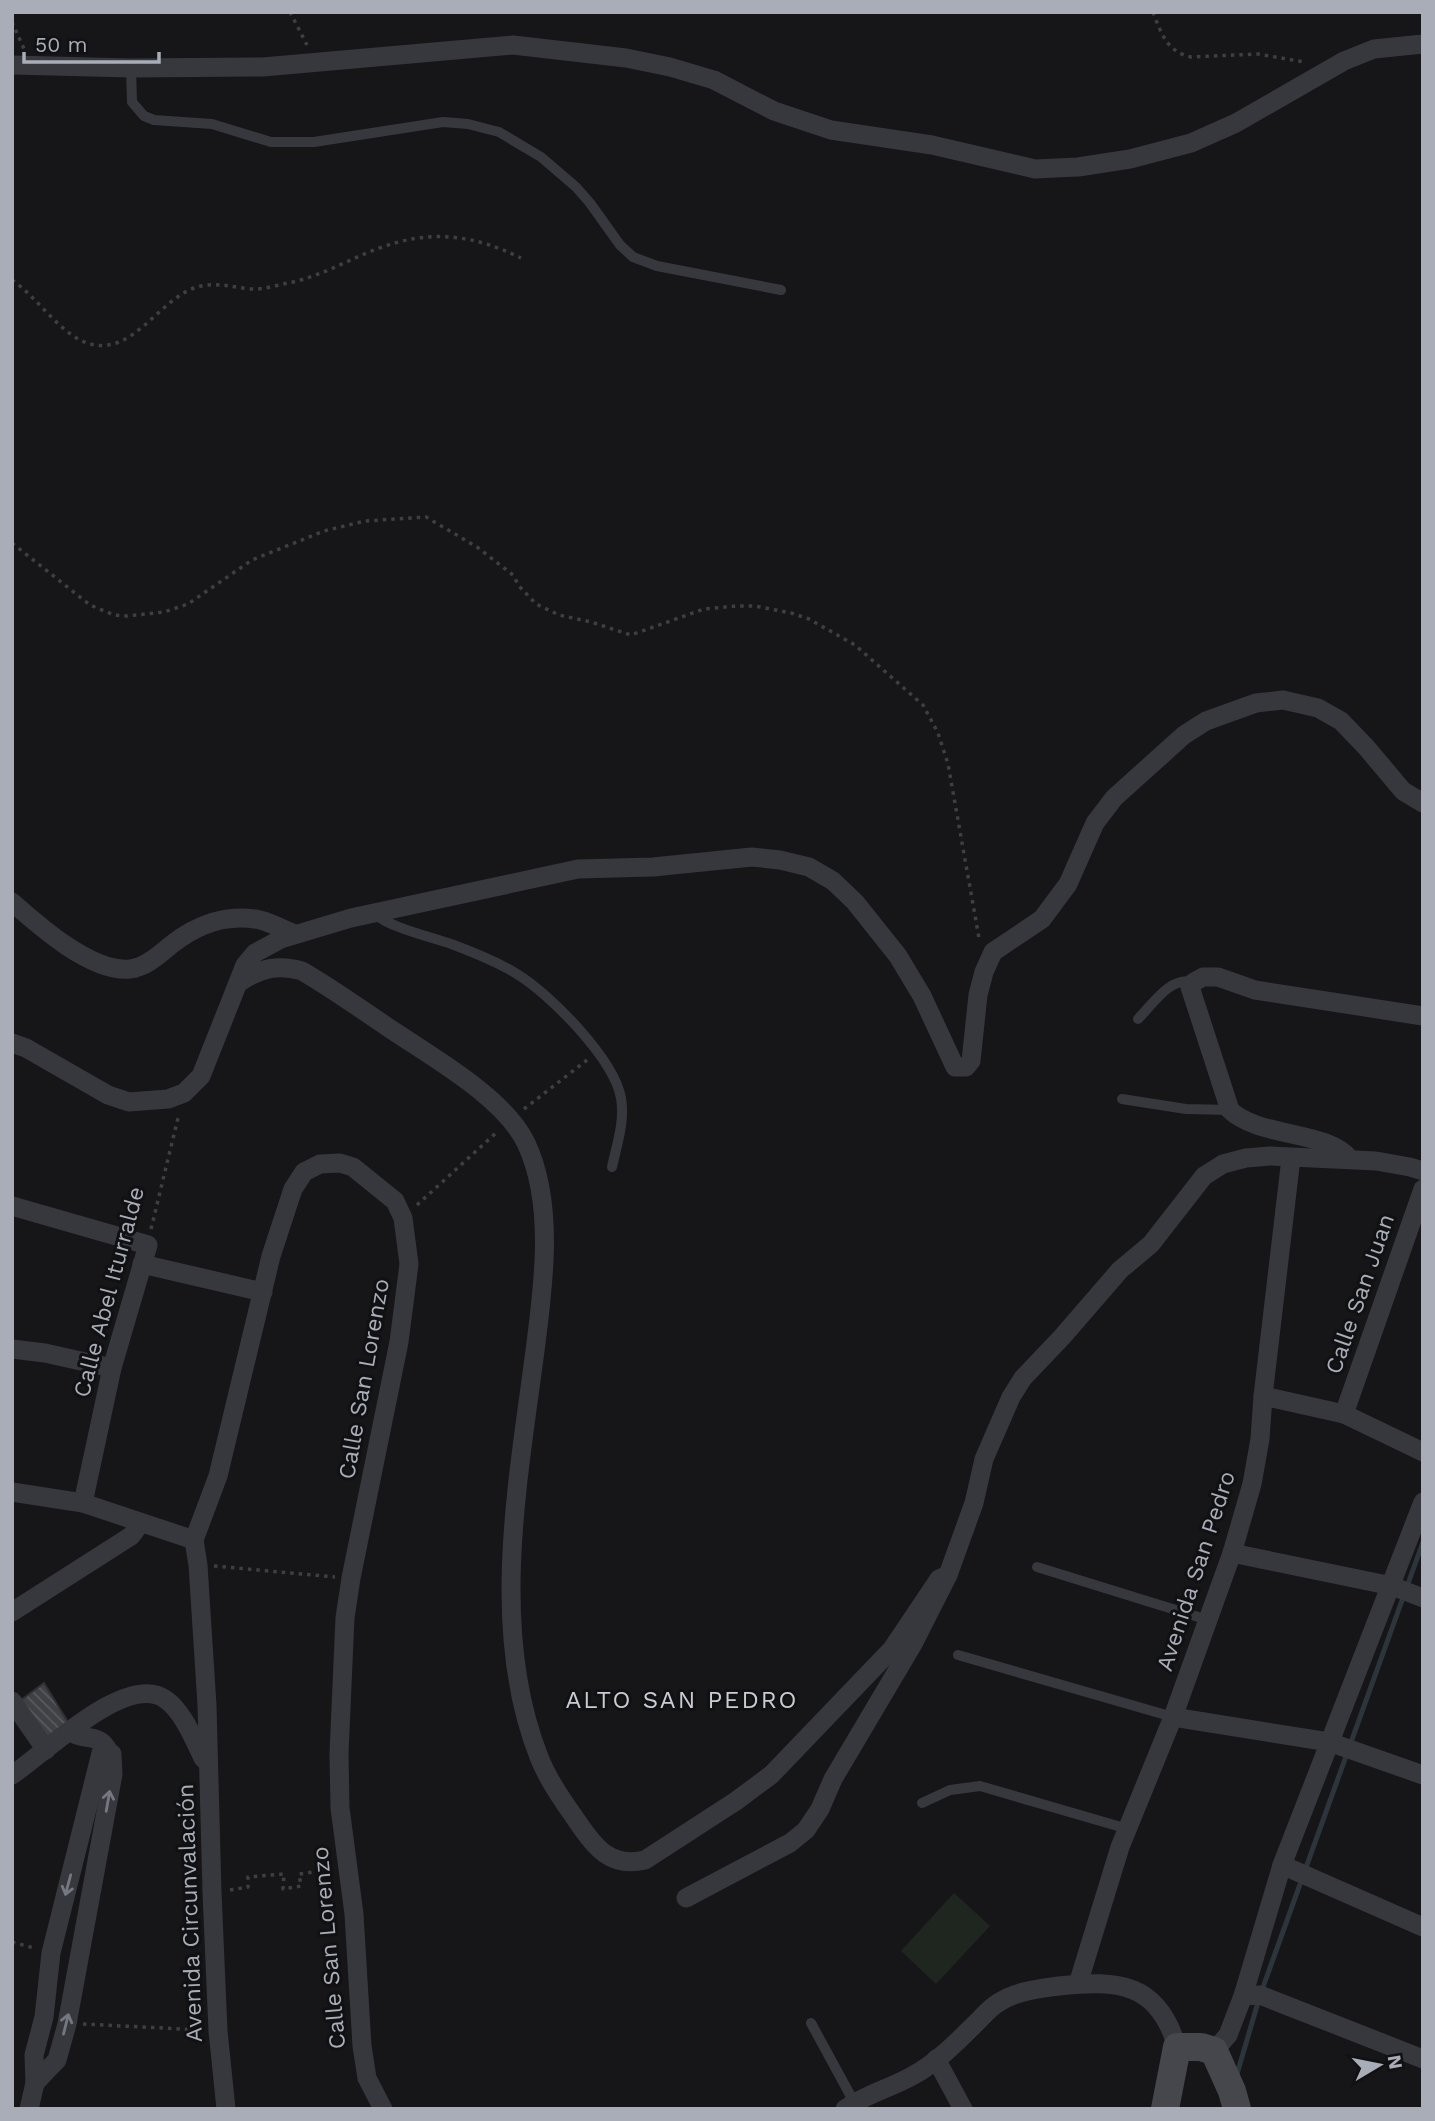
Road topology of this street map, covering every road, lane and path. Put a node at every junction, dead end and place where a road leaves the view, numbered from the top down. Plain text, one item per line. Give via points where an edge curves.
1 (290, 12) edge
2 (1153, 12) edge
3 (12, 22) edge
4 (1423, 44) edge
5 (316, 62) junction
6 (20, 65) edge
7 (131, 68) junction
8 (1329, 69) junction
9 (521, 258) dead end
10 (12, 280) edge
11 (781, 290) dead end
12 (12, 543) edge
13 (1423, 803) edge
14 (12, 902) edge
15 (374, 914) junction
16 (295, 934) junction
17 (993, 952) junction
18 (240, 982) junction
19 (1194, 982) junction
20 (1423, 1016) edge
21 (1138, 1018) dead end
22 (12, 1043) edge
23 (184, 1093) junction
24 (1122, 1099) dead end
25 (1230, 1110) junction
26 (1291, 1158) junction
27 (1351, 1160) junction
28 (612, 1167) dead end
29 (1423, 1171) edge
30 (1423, 1189) edge
31 (12, 1206) edge
32 (148, 1245) junction
33 (142, 1264) junction
34 (263, 1292) junction
35 (12, 1349) edge
36 (112, 1368) junction
37 (1263, 1396) junction
38 (1344, 1414) junction
39 (1423, 1452) edge
40 (12, 1492) edge
41 (1423, 1502) edge
42 (83, 1503) junction
43 (141, 1524) junction
44 (194, 1539) junction
45 (1232, 1553) junction
46 (198, 1564) junction
47 (1037, 1567) dead end
48 (948, 1575) junction
49 (351, 1578) junction
50 (1392, 1586) junction
51 (1423, 1598) edge
52 (12, 1612) edge
53 (1208, 1620) junction
54 (958, 1655) dead end
55 (12, 1701) edge
56 (1173, 1717) junction
57 (70, 1732) junction
58 (1329, 1742) junction
59 (46, 1750) junction
60 (106, 1751) junction
61 (209, 1764) junction
62 (12, 1775) edge
63 (1423, 1775) edge
64 (922, 1803) dead end
65 (1128, 1829) junction
66 (1282, 1865) junction
67 (348, 1882) junction
68 (212, 1892) junction
69 (686, 1898) dead end
70 (1423, 1927) edge
71 (1078, 1984) junction
72 (1243, 1996) junction
73 (811, 2023) dead end
74 (67, 2024) junction
75 (218, 2031) junction
76 (1177, 2047) junction
77 (1214, 2051) junction
78 (936, 2059) junction
79 (1423, 2059) edge
80 (35, 2082) junction
81 (849, 2106) edge
82 (29, 2109) edge
83 (226, 2109) edge
84 (383, 2109) edge
85 (962, 2109) edge
86 (1165, 2109) edge
87 (1237, 2109) edge

1 - 5 path
2 - 8 path via 1167,43 1184,56 1258,54
3 - 6 path
4 - 8 street via 1374,49
5 - 7 street
5 - 8 street via 513,45 626,58 714,80 774,111 831,130 932,145 1035,169 1130,159 1191,143 1236,123
6 - 7 street
7 - 11 lane via 132,102 144,116 212,124 271,142 314,142 443,122 499,132 541,157 576,187 633,257 657,266
9 - 10 path via 494,244 460,236 397,242 291,283 253,289 223,283 196,287 176,296 124,340 106,345 78,340
12 - 17 path via 90,605 127,617 188,604 252,560 324,531 385,518 426,517 513,575 536,604 631,635 704,609 736,606 809,619 855,645 923,705 947,764 979,937
13 - 17 street via 1403,791 1341,721 1318,708 1283,700 1227,711 1184,735 1114,797 1095,823 1068,884 1042,919
14 - 16 street via 47,933 104,967 131,969 149,962 189,931 227,918 261,920
15 - 16 street
15 - 17 street via 579,869 752,857 809,867 840,888 884,937 922,996 955,1067 966,1067 971,1061 978,995
15 - 28 lane via 516,973 562,1012 608,1066 619,1088 622,1116
16 - 18 street via 255,953
18 - 23 street via 201,1076
18 - 48 street via 253,972 272,968 302,971 448,1068 506,1114 526,1142 540,1186 544,1278 515,1502 514,1651 523,1705 539,1757 580,1826 603,1853 619,1862 646,1860 771,1775 892,1649 939,1579
19 - 20 street via 1218,977 1255,989
19 - 21 lane via 1175,982
19 - 25 street via 1190,987
22 - 23 street via 108,1096 129,1102
23 - 32 path, Calle Abel Iturralde
24 - 25 lane
25 - 27 street via 1239,1119 1337,1148
26 - 27 street
26 - 37 street, Avenida San Pedro
26 - 48 street via 1246,1158 1223,1164 1204,1176 1151,1244 1120,1270 1023,1378 984,1459
27 - 29 street
30 - 38 street, Calle San Juan
31 - 32 street
32 - 33 street, Calle Abel Iturralde
33 - 34 street
33 - 36 street, Calle Abel Iturralde
34 - 44 street, Calle San Lorenzo via 218,1476
34 - 49 street, Calle San Lorenzo via 293,1189 304,1172 320,1164 353,1167 395,1201 406,1239 407,1293
35 - 36 street
36 - 42 street, Calle Abel Iturralde
37 - 38 street
37 - 45 street, Avenida San Pedro via 1252,1484
38 - 39 street
40 - 42 street
41 - 50 street
42 - 43 street
43 - 44 street
43 - 52 street via 131,1536
44 - 46 street, Calle San Lorenzo
45 - 50 street
45 - 53 street, Avenida San Pedro
46 - 49 path
46 - 61 street, Calle San Lorenzo
47 - 53 lane
48 - 69 street via 806,1830
49 - 67 street, Calle San Lorenzo via 338,1753
50 - 51 street
50 - 58 street
53 - 56 street, Avenida San Pedro
54 - 56 lane
55 - 59 street
56 - 58 street
56 - 65 street, Avenida San Pedro
57 - 59 street, Avenida Circunvalación
57 - 60 street via 99,1740
57 - 61 street, Avenida Circunvalación via 98,1710 140,1693 151,1694 174,1708
58 - 63 street
58 - 66 street
59 - 62 street, Avenida Circunvalación
74 -> 60 street via 113,1774 112,1754
60 -> 80 street via 101,1753 51,1953 44,2017 34,2055
61 - 68 street, Avenida Circunvalación
64 - 65 lane via 950,1790 980,1786
65 - 71 street, Avenida San Pedro
66 - 70 street
66 - 72 street
67 - 68 path via 324,1885 320,1871 299,1874 301,1886 283,1889 284,1874 248,1877 248,1887
67 - 84 street, Calle San Lorenzo via 362,2046 367,2078
68 - 75 street, Avenida Circunvalación
71 - 76 street via 1114,1984 1137,1990 1171,2025
71 - 78 street via 1018,1992 996,2004
72 - 77 street via 1228,2035
72 - 79 street via 1260,1995
73 - 81 lane
74 - 75 path
80 -> 74 street via 57,2060
75 - 83 street, Avenida Circunvalación
76 - 77 main road
76 - 86 main road
77 - 87 main road
78 - 81 street via 913,2076
78 - 85 street
80 - 82 street

